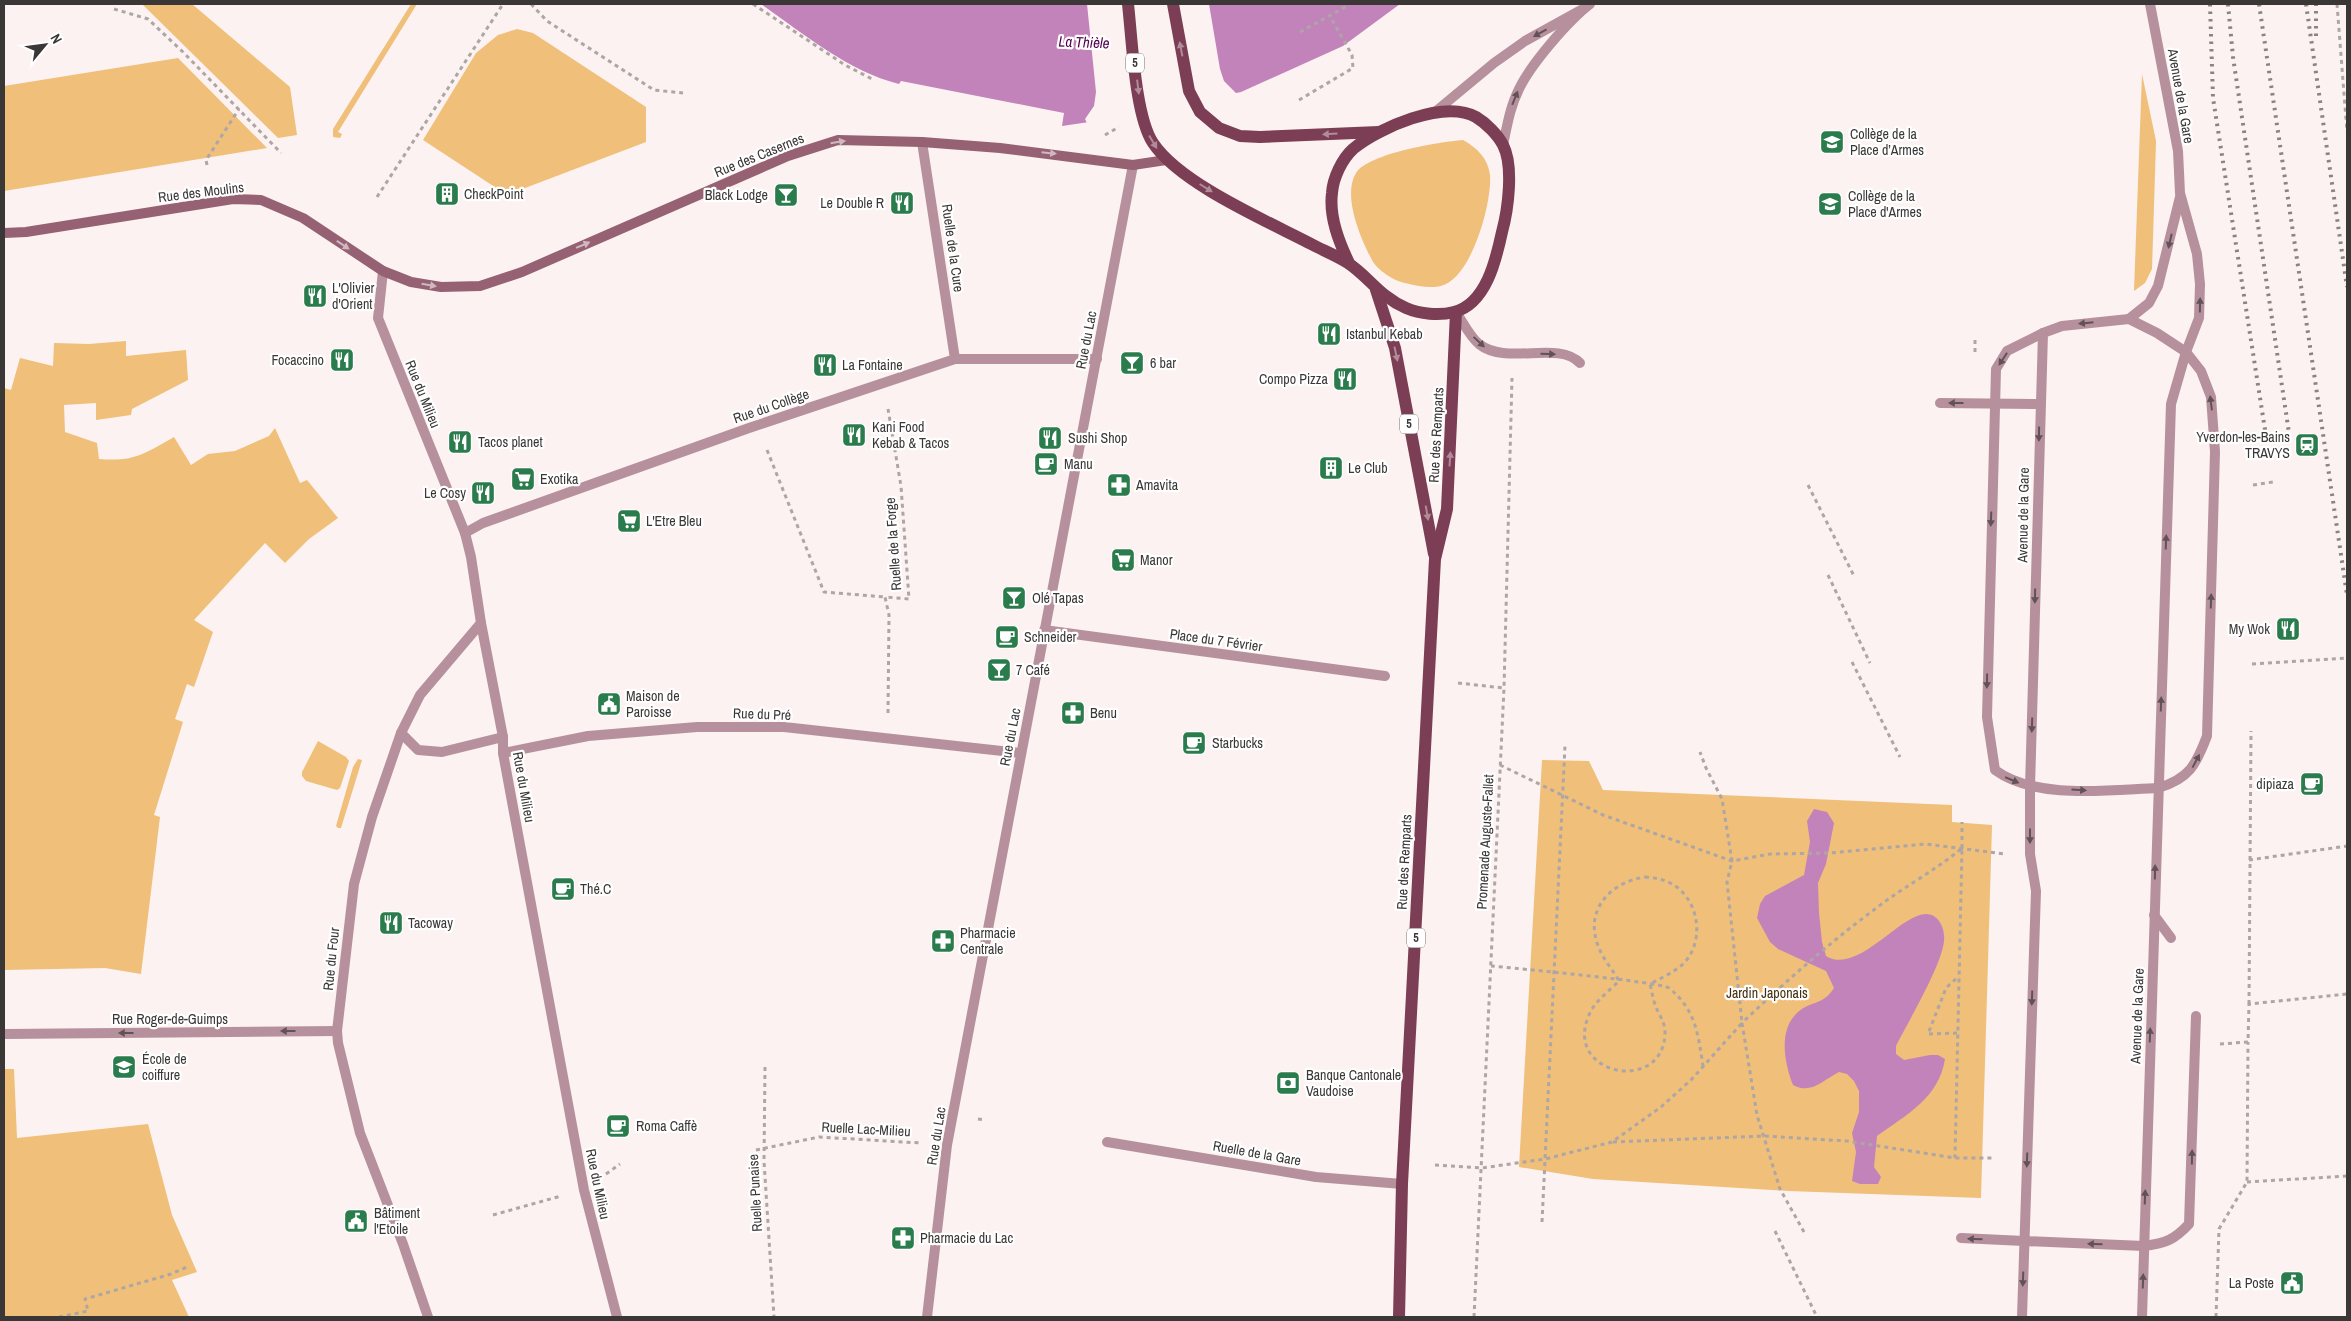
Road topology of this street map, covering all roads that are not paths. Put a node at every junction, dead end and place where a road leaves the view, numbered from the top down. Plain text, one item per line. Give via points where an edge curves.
1 (1128, 4) edge
2 (1173, 4) edge
3 (2150, 4) edge
4 (1586, 6) edge
5 (1435, 112) junction
6 (1379, 132) junction
7 (922, 142) junction
8 (1503, 145) junction
9 (1166, 160) junction
10 (1133, 165) junction
11 (2180, 193) junction
12 (4, 233) edge
13 (1349, 263) junction
14 (382, 271) junction
15 (1376, 290) junction
16 (1456, 312) junction
17 (2130, 319) junction
18 (2043, 333) junction
19 (2186, 352) junction
20 (955, 359) junction
21 (1097, 359) junction
22 (1580, 363) dead end
23 (1940, 403) dead end
24 (1994, 403) junction
25 (2040, 404) junction
26 (464, 533) junction
27 (1435, 559) junction
28 (481, 623) junction
29 (1044, 630) junction
30 (1385, 676) dead end
31 (401, 733) junction
32 (502, 737) junction
33 (1021, 752) junction
34 (503, 753) junction
35 (2030, 787) junction
36 (2158, 788) junction
37 (2154, 915) junction
38 (2171, 938) dead end
39 (2196, 1016) dead end
40 (337, 1031) junction
41 (4, 1034) edge
42 (1107, 1142) dead end
43 (1402, 1184) junction
44 (1961, 1238) dead end
45 (2024, 1241) junction
46 (2144, 1246) junction
47 (428, 1317) edge
48 (617, 1317) edge
49 (927, 1317) edge
50 (1399, 1317) edge
51 (2022, 1317) edge
52 (2142, 1317) edge

1 -> 9 main road, 5 via 1143,122
6 -> 2 main road via 1260,137 1240,136 1220,128 1200,112 1189,91
3 - 11 street, Avenue de la Gare via 2178,151
4 -> 5 street via 1509,52
8 -> 4 street via 1519,88 1543,54
5 - 6 main road
5 - 8 main road via 1459,112 1476,117
6 - 13 main road via 1351,151 1340,167 1332,192 1332,216
7 -> 10 street, Rue des Casernes via 1065,155
14 -> 7 street, Rue des Casernes via 411,282 441,287 480,286 522,272 788,156 838,140
7 - 20 street, Ruelle de la Cure
8 - 16 main road via 1509,182 1497,255 1482,290
9 - 10 street, Rue des Casernes
9 -> 13 main road, 5 via 1208,190
10 - 21 street, Rue du Lac
11 -> 17 street, Avenue de la Gare via 2158,286 2150,303
19 -> 11 street, Avenue de la Gare via 2200,318 2200,284 2197,254
12 -> 14 street, Rue des Moulins via 233,199 261,200 304,218
13 - 15 main road
14 - 26 street, Rue du Milieu via 378,318
15 - 16 main road via 1406,308 1425,313
15 -> 27 main road, Rue des Remparts / 5 via 1395,348
16 -> 22 street via 1478,344 1494,352 1568,355
27 -> 16 main road, Rue des Remparts / 5 via 1447,509
17 -> 18 street via 2062,326
17 - 19 street
18 -> 24 street via 2007,351 1996,369
18 - 25 street, Avenue de la Gare
36 -> 19 street, Avenue de la Gare via 2171,404
36 -> 19 street via 2189,773 2207,736 2215,452 2211,397 2201,371
20 - 21 street, Rue du Collège
20 - 26 street, Rue du Collège via 758,425 483,523
21 - 29 street, Rue du Lac
24 -> 23 street
24 - 25 street
24 -> 35 street via 1986,717 1994,770
25 -> 35 street, Avenue de la Gare
26 - 28 street, Rue du Milieu
27 - 43 main road, Rue des Remparts / 5
28 - 31 street, Rue du Four via 420,695
28 - 32 street, Rue du Milieu
29 - 30 street, Place du 7 Février
29 - 33 street, Rue du Lac
31 - 32 street via 418,750 442,752
31 - 40 street, Rue du Four via 372,817 354,884
32 - 34 street, Rue du Milieu
33 - 34 street, Rue du Pré via 784,727 697,727 588,736
33 - 49 street, Rue du Lac via 947,1145
34 - 48 street, Rue du Milieu via 584,1190
35 -> 36 street via 2094,791
35 -> 45 street, Avenue de la Gare via 2030,854 2036,891
37 -> 36 street, Avenue de la Gare
37 - 38 street
46 -> 37 street, Avenue de la Gare
46 -> 39 street via 2177,1237 2189,1224
40 -> 41 street, Rue Roger-de-Guimps
40 - 47 street, Rue du Four via 360,1134
42 - 43 street, Ruelle de la Gare via 1316,1177
43 - 50 main road, Rue des Remparts / 5
45 -> 44 street
46 -> 45 street
45 -> 51 street, Avenue de la Gare
52 -> 46 street, Avenue de la Gare

